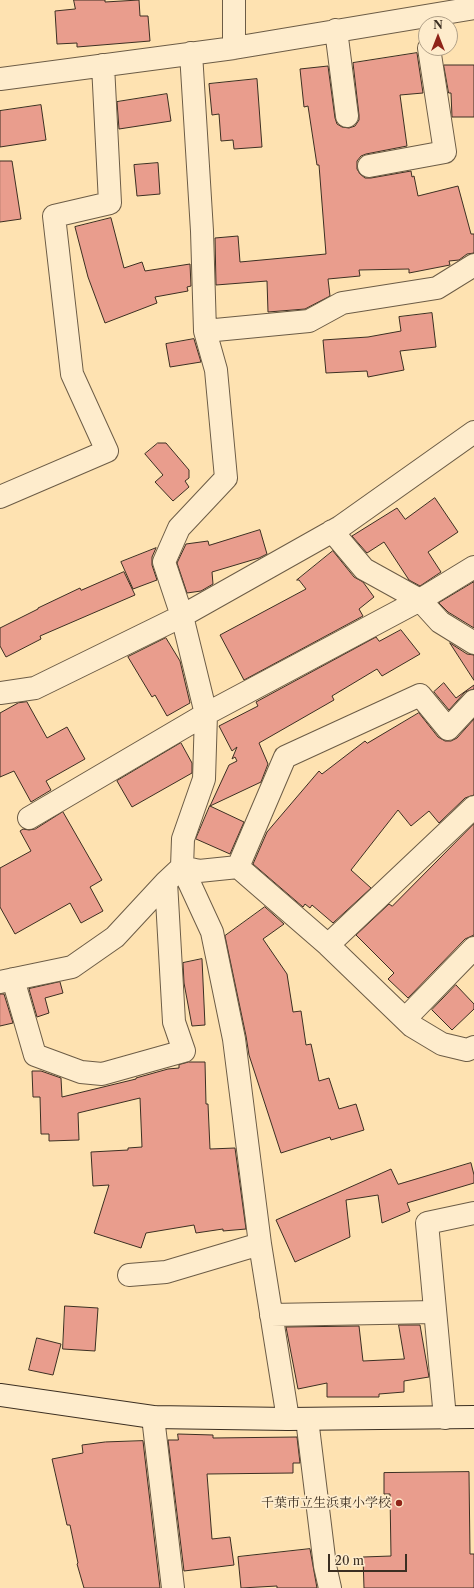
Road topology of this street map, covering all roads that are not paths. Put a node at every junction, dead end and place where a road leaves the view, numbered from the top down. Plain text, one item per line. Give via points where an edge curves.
1 (234, 0) edge
2 (474, 8) edge
3 (444, 16) edge
4 (418, 22) edge
5 (336, 30) junction
6 (234, 48) junction
7 (191, 53) junction
8 (430, 56) edge
9 (103, 65) junction
10 (0, 79) edge
11 (347, 116) dead end
12 (369, 166) dead end
13 (474, 265) edge
14 (204, 331) junction
15 (474, 432) edge
16 (0, 497) edge
17 (332, 531) junction
18 (474, 567) edge
19 (420, 600) junction
20 (182, 616) junction
21 (474, 643) edge
22 (0, 693) edge
23 (474, 701) edge
24 (206, 714) junction
25 (474, 807) edge
26 (29, 818) dead end
27 (182, 867) junction
28 (238, 867) junction
29 (166, 882) junction
30 (328, 945) junction
31 (474, 948) edge
32 (6, 981) edge
33 (405, 1019) junction
34 (474, 1047) edge
35 (474, 1213) edge
36 (260, 1244) junction
37 (129, 1274) dead end
38 (435, 1312) junction
39 (272, 1315) junction
40 (0, 1395) edge
41 (153, 1417) junction
42 (474, 1417) edge
43 (445, 1418) junction
44 (297, 1419) junction
45 (173, 1588) edge
46 (330, 1588) edge

1 - 6 street
2 - 3 street
4 - 5 street
5 - 6 street
5 - 11 street
6 - 7 street
7 - 9 street
7 - 14 street via 202,231
8 - 12 street via 445,152
9 - 10 street
9 - 16 street via 110,204 54,216 72,374 108,451
13 - 14 street via 436,288 342,303 309,321
14 - 20 street via 216,370 226,478 179,528 164,562
15 - 17 street
17 - 19 street via 364,568
17 - 20 street
18 - 19 street
19 - 21 street via 440,622
19 - 24 street
20 - 22 street via 36,688
20 - 24 street
23 - 28 street via 448,729 420,695 285,757
24 - 26 street
24 - 27 street via 204,779 183,839
25 - 30 street
27 - 28 street via 199,871
27 - 29 street
27 - 36 street via 212,932 234,1039
28 - 30 street
29 - 32 street via 115,937 72,967
29 - 32 street via 174,1022 184,1051 102,1074 81,1072 35,1055
30 - 33 street
31 - 33 street
33 - 34 street via 442,1044 467,1050
35 - 38 street via 427,1223
36 - 37 street via 166,1272
36 - 39 street
38 - 39 street
38 - 43 street
39 - 44 street
40 - 41 street
41 - 44 street
41 - 45 street
42 - 43 street
43 - 44 street
44 - 46 street

